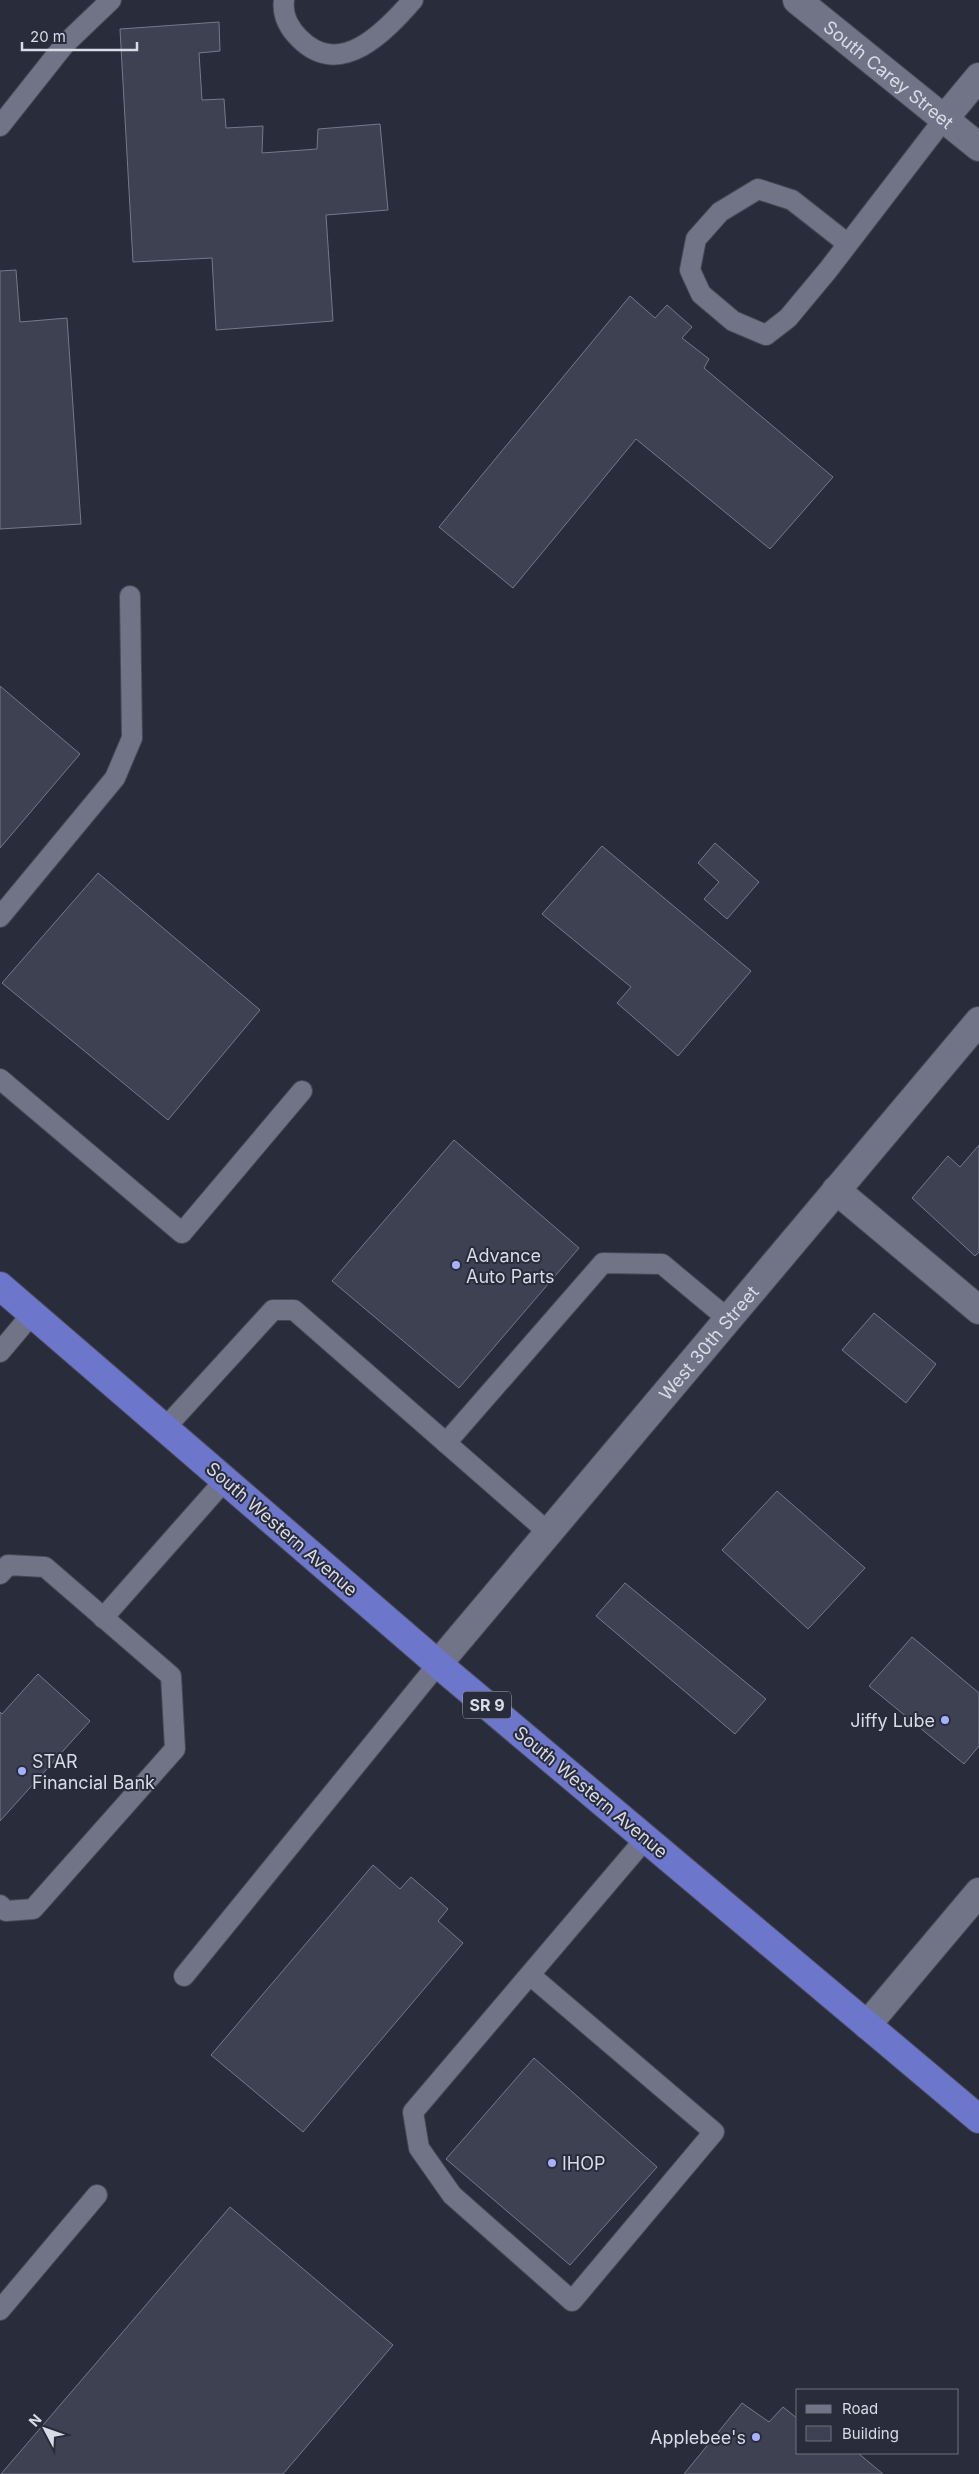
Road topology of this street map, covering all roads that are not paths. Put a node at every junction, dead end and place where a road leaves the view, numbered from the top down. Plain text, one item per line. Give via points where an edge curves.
1 (111, 0) edge
2 (284, 0) edge
3 (413, 0) edge
4 (796, 0) edge
5 (979, 77) edge
6 (944, 119) junction
7 (0, 126) edge
8 (979, 147) edge
9 (848, 244) junction
10 (130, 596) dead end
11 (0, 917) edge
12 (979, 1020) edge
13 (0, 1079) edge
14 (302, 1091) dead end
15 (836, 1190) junction
16 (0, 1286) edge
17 (979, 1310) edge
18 (32, 1314) junction
19 (728, 1319) junction
20 (0, 1352) edge
21 (165, 1428) junction
22 (446, 1443) junction
23 (225, 1480) junction
24 (549, 1533) junction
25 (0, 1574) edge
26 (103, 1618) junction
27 (438, 1664) junction
28 (646, 1838) junction
29 (979, 1892) edge
30 (0, 1906) edge
31 (530, 1975) junction
32 (184, 1976) dead end
33 (867, 2025) junction
34 (979, 2119) edge
35 (97, 2195) dead end
36 (0, 2310) edge

1 - 7 lane via 65,44
2 - 3 lane via 283,10 290,29 306,45 328,54 350,53 374,40
4 - 6 street, South Carey Street
5 - 6 street
6 - 8 street, South Carey Street
6 - 9 lane
9 - 9 lane via 788,318 766,335 733,321 701,294 690,270 696,240 720,212 758,189 792,200
10 - 11 lane via 132,738 115,778
12 - 15 street, West 30th Street
13 - 14 lane via 182,1233
15 - 17 street
15 - 19 street, West 30th Street
16 - 18 highway, South Western Avenue / SR 9
18 - 20 lane
18 - 21 highway, South Western Avenue / SR 9
19 - 22 lane via 662,1264 603,1263
19 - 24 street, West 30th Street
21 - 22 lane via 273,1310 294,1310
21 - 23 highway, South Western Avenue / SR 9
22 - 24 lane
23 - 26 lane
23 - 27 highway, South Western Avenue / SR 9
24 - 27 street, West 30th Street
25 - 26 lane via 8,1565 45,1567
26 - 30 lane via 170,1676 175,1749 33,1909 6,1911
27 - 28 highway, South Western Avenue / SR 9
27 - 32 lane
28 - 31 lane
28 - 33 highway, South Western Avenue / SR 9
29 - 33 street
31 - 31 lane via 413,2112 418,2148 452,2195 572,2301 714,2132
33 - 34 highway, South Western Avenue / SR 9
35 - 36 lane

